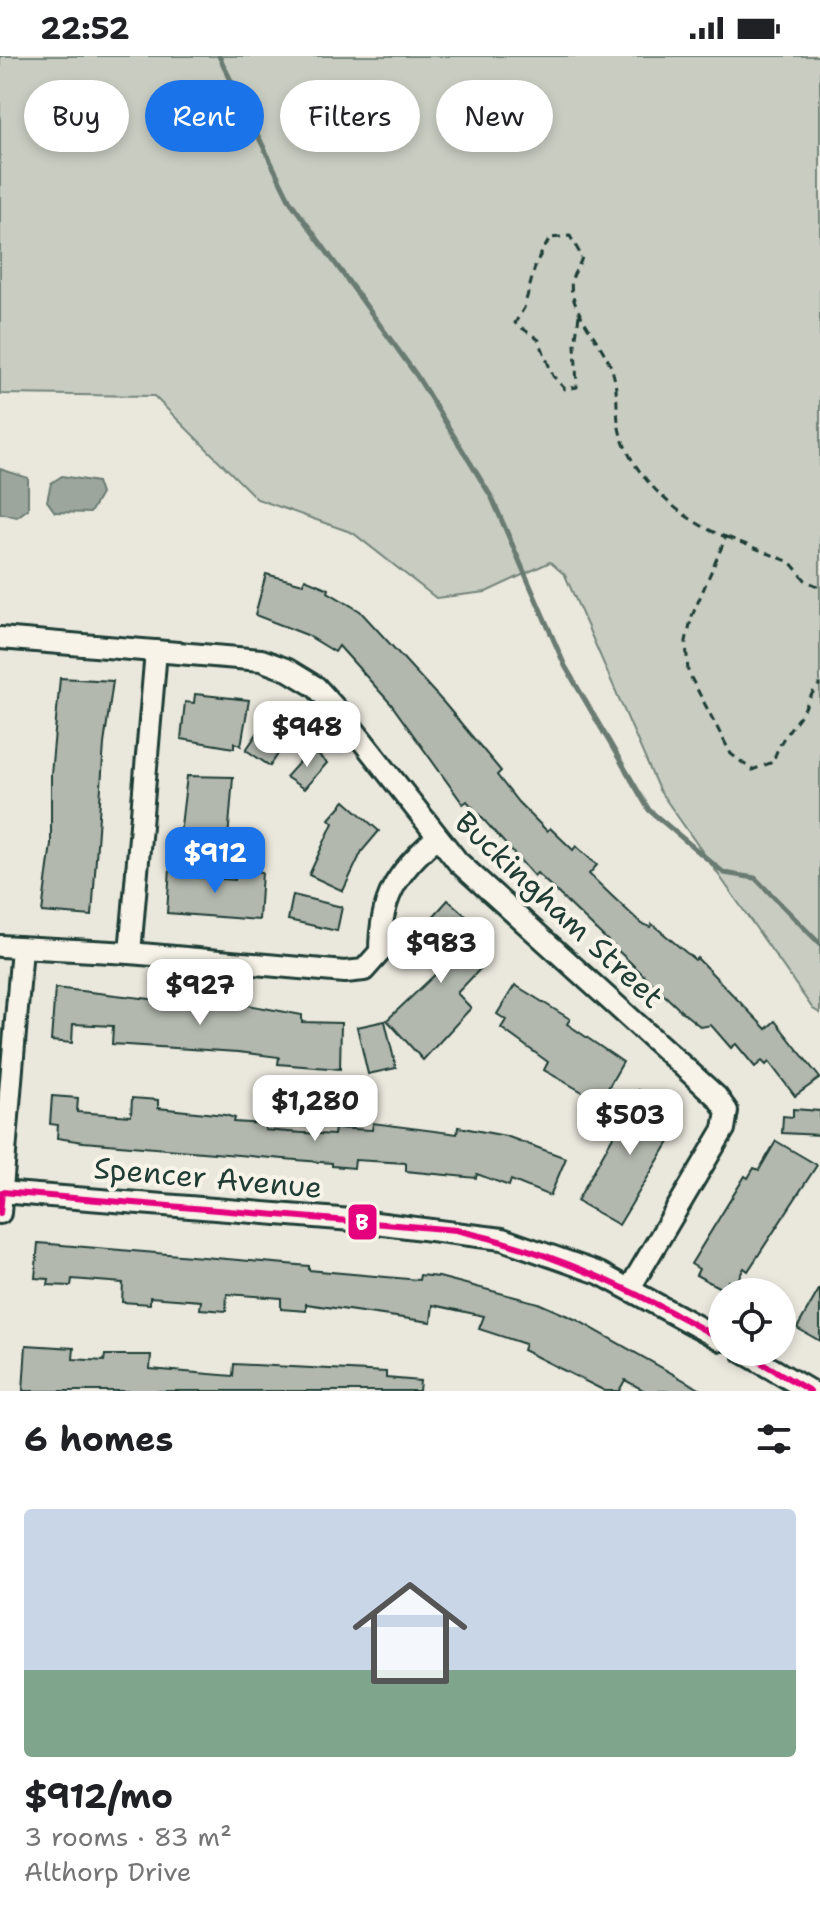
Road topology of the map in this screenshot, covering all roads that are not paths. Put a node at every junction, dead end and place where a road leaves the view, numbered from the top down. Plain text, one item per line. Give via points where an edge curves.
1 (0, 638) edge
2 (156, 651) junction
3 (436, 838) junction
4 (0, 946) edge
5 (22, 948) junction
6 (130, 953) junction
7 (1, 1192) edge
8 (0, 1213) edge
9 (630, 1288) junction
10 (708, 1332) edge
11 (767, 1366) edge
12 (810, 1391) edge

1 - 2 street, Buckingham Street
2 - 3 street, Buckingham Street via 261,660 316,687
2 - 6 street
3 - 6 street via 399,876 387,897 380,919 380,952 364,970
3 - 9 street, Buckingham Street via 727,1111 724,1129
4 - 5 street
5 - 6 street
5 - 7 street
7 - 8 street
7 - 9 street, Spencer Avenue via 456,1230 558,1256
9 - 10 street, Spencer Avenue
11 - 12 street

